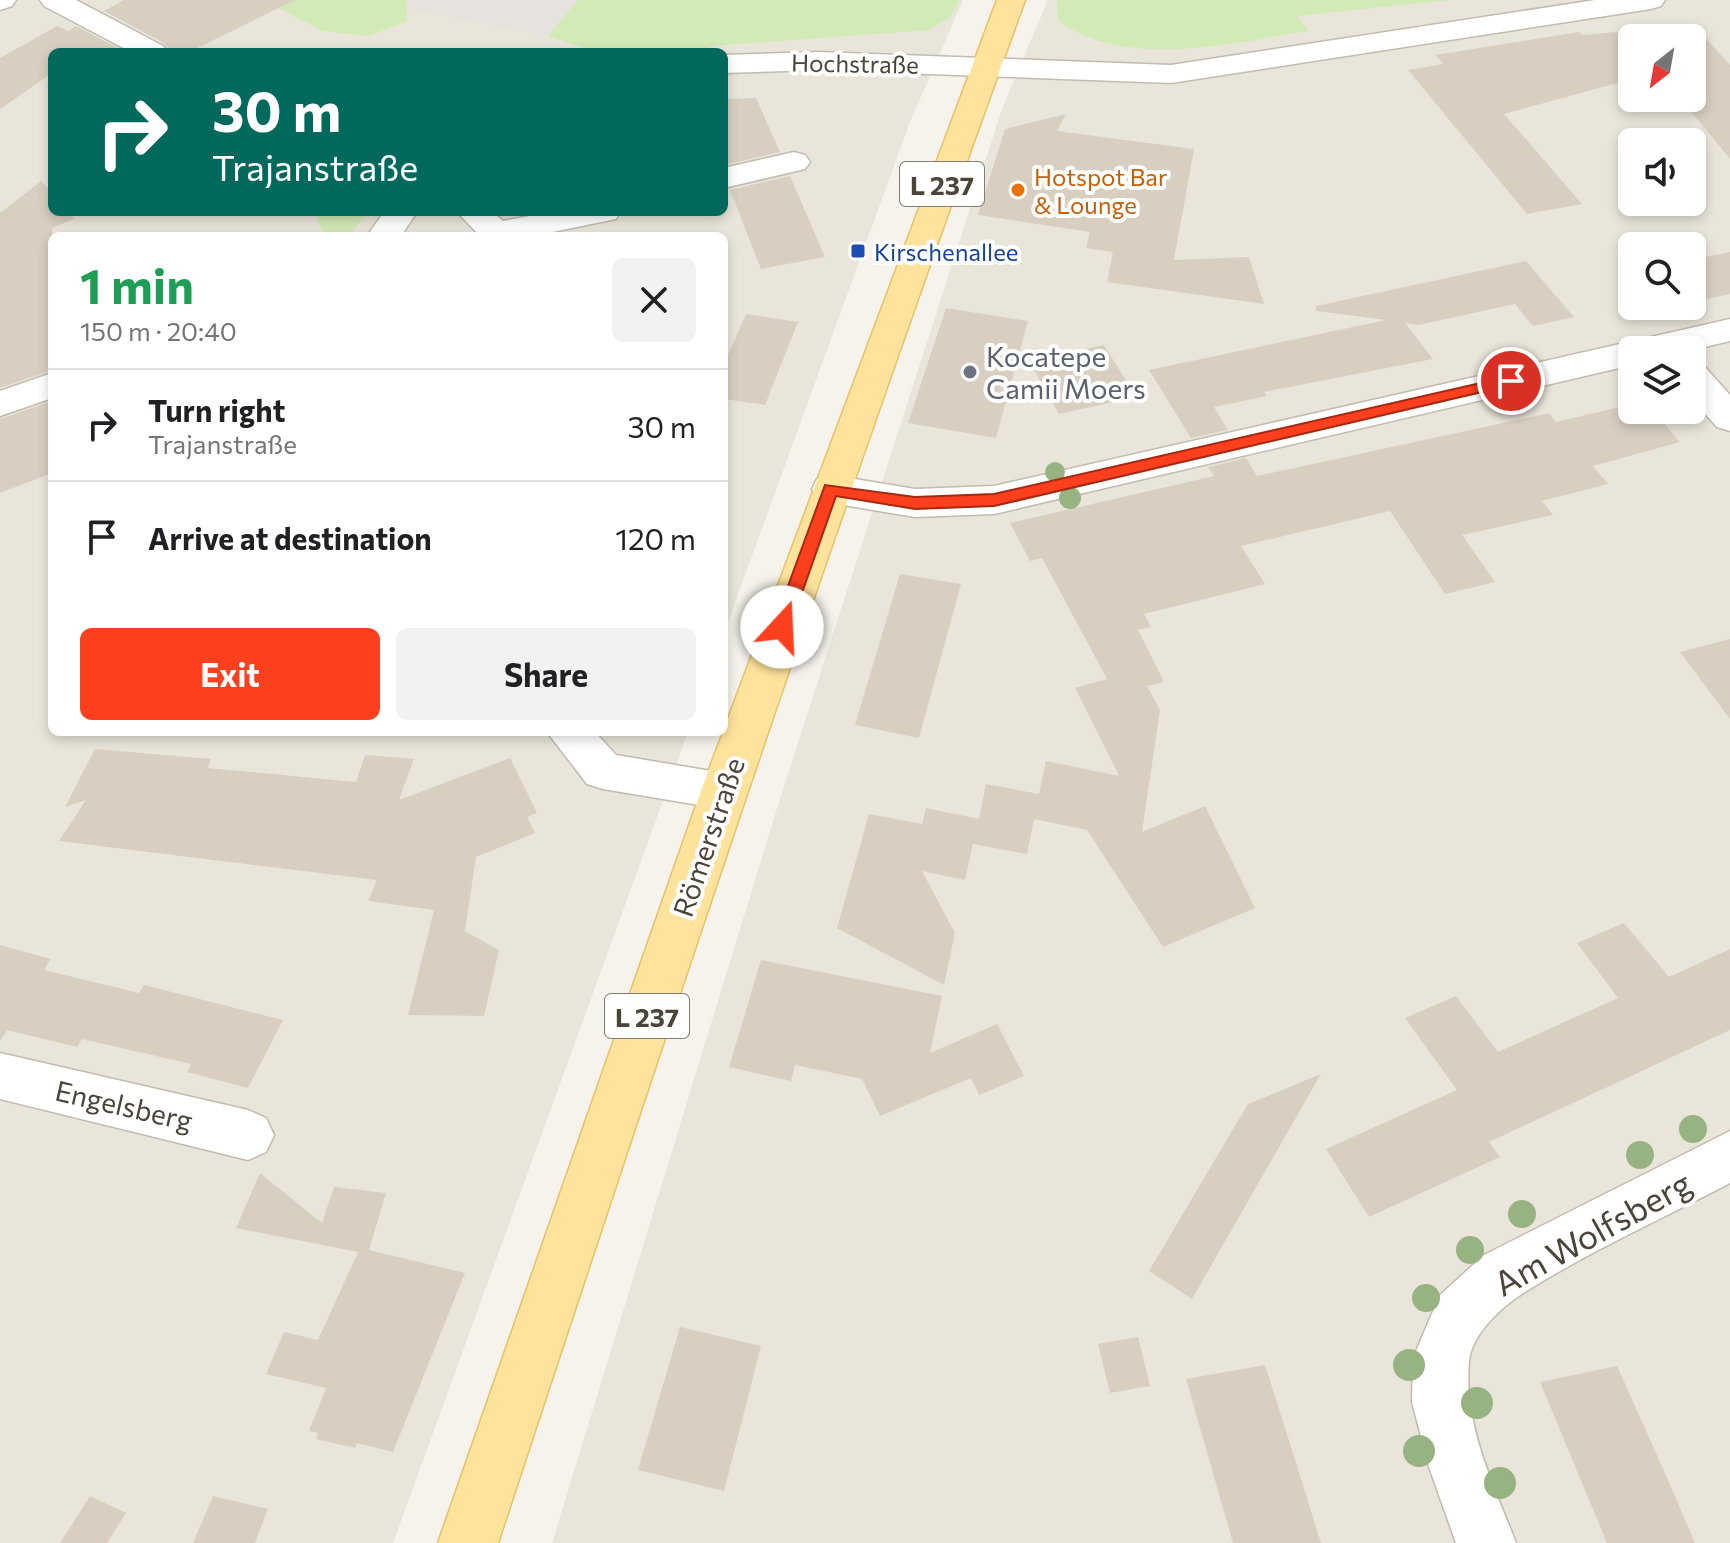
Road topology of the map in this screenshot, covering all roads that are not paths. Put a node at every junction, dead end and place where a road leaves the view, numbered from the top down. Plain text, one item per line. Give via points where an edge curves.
1 (54, 0) edge
2 (1011, 0) edge
3 (1651, 0) edge
4 (145, 48) edge
5 (728, 64) edge
6 (986, 65) junction
7 (794, 162) dead end
8 (728, 177) edge
9 (477, 216) edge
10 (583, 216) edge
11 (495, 232) edge
12 (501, 232) edge
13 (1730, 330) edge
14 (1705, 336) edge
15 (1618, 357) edge
16 (48, 386) edge
17 (1706, 391) edge
18 (0, 404) edge
19 (1730, 418) edge
20 (831, 489) junction
21 (572, 736) edge
22 (723, 791) junction
23 (0, 1076) edge
24 (248, 1135) dead end
25 (1730, 1156) edge
26 (468, 1543) edge
27 (1486, 1543) edge

1 - 4 street
2 - 6 main road, Römerstraße / L 237
3 - 6 street via 1171,74
5 - 6 street, Hochstraße
6 - 20 main road, Römerstraße / L 237
7 - 8 street
9 - 11 street
10 - 12 street
13 - 14 street
15 - 20 street via 994,500 915,503
16 - 18 street
17 - 19 street
20 - 22 main road, Römerstraße / L 237
21 - 22 street via 603,771
22 - 26 main road, Römerstraße / L 237
23 - 24 street, Engelsberg
25 - 27 street, Am Wolfsberg via 1503,1274 1459,1314 1441,1358 1440,1402

